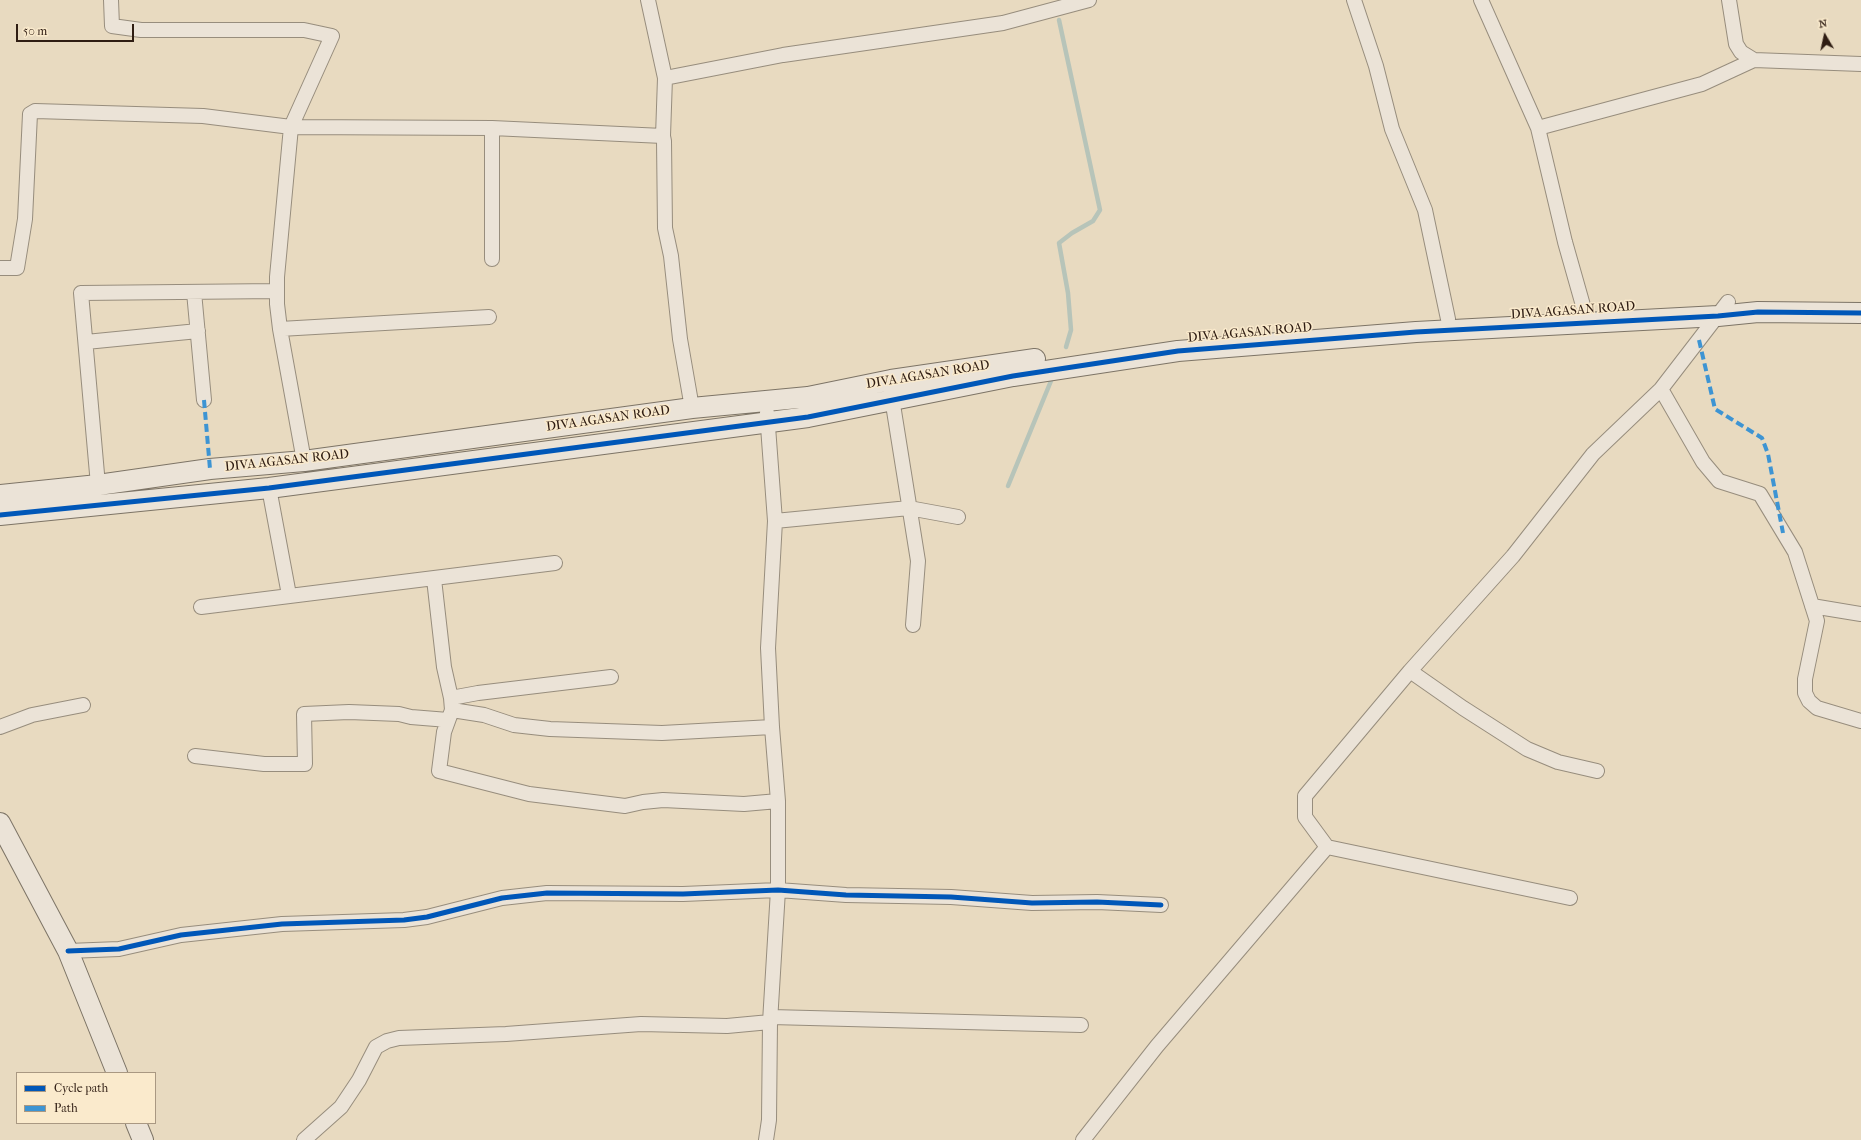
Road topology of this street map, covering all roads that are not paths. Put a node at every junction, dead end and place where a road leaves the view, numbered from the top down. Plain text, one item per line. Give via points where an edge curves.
1 (111, 0) edge
2 (648, 0) edge
3 (1089, 0) edge
4 (1354, 0) edge
5 (1481, 0) edge
6 (1730, 0) edge
7 (1072, 2) edge
8 (1754, 60) junction
9 (1861, 64) edge
10 (665, 78) junction
11 (291, 127) junction
12 (492, 128) junction
13 (1538, 128) junction
14 (663, 136) junction
15 (492, 259) dead end
16 (0, 268) edge
17 (277, 291) junction
18 (194, 292) junction
19 (1861, 303) edge
20 (1584, 309) junction
21 (1723, 309) junction
22 (1861, 313) edge
23 (489, 317) dead end
24 (1448, 319) junction
25 (280, 329) junction
26 (198, 331) junction
27 (86, 342) junction
28 (891, 380) junction
29 (1660, 389) junction
30 (204, 400) dead end
31 (766, 401) junction
32 (892, 401) junction
33 (692, 408) junction
34 (768, 422) junction
35 (304, 461) junction
36 (98, 485) junction
37 (269, 488) junction
38 (0, 495) edge
39 (909, 508) junction
40 (0, 516) edge
41 (958, 517) dead end
42 (775, 522) junction
43 (555, 563) dead end
44 (434, 579) junction
45 (289, 595) junction
46 (201, 606) dead end
47 (1812, 606) junction
48 (1861, 614) edge
49 (913, 625) dead end
50 (1410, 670) junction
51 (611, 677) dead end
52 (83, 705) dead end
53 (451, 709) junction
54 (1861, 721) edge
55 (0, 727) edge
56 (772, 727) junction
57 (195, 756) dead end
58 (1598, 771) dead end
59 (778, 801) junction
60 (0, 823) edge
61 (1327, 846) junction
62 (778, 890) junction
63 (1570, 898) dead end
64 (1161, 905) dead end
65 (68, 950) junction
66 (770, 1020) junction
67 (1081, 1025) dead end
68 (117, 1072) edge
69 (136, 1124) edge
70 (143, 1140) edge
71 (304, 1140) edge
72 (766, 1140) edge
73 (1083, 1140) edge

1 - 11 street via 112,26 141,30 304,30 332,36
2 - 10 street
3 - 7 street
4 - 24 street via 1376,66 1392,129 1425,210
5 - 13 street
6 - 8 street via 1736,44 1741,52
7 - 10 street via 1003,23 783,55
8 - 9 street
8 - 13 street via 1702,84
10 - 14 street
11 - 12 street
11 - 16 street via 203,116 42,110 30,114 25,219 17,268
11 - 17 street
12 - 14 street
12 - 15 street
13 - 20 street
14 - 33 street via 665,228
17 - 18 street
17 - 25 street
18 - 26 street
18 - 27 street via 81,293
19 - 21 street, DIVA AGASAN ROAD
20 - 21 street, DIVA AGASAN ROAD
20 - 24 street, DIVA AGASAN ROAD
21 - 22 street
21 - 29 street
21 - 32 street via 1178,351 1013,376
23 - 25 street
24 - 28 street, DIVA AGASAN ROAD via 1215,334
25 - 35 street
26 - 27 street
26 - 30 street
27 - 36 street
28 - 31 street, DIVA AGASAN ROAD via 808,397
28 - 32 street
29 - 47 street via 1703,462 1719,481 1760,494 1795,552
29 - 50 street via 1594,454 1513,556
31 - 33 street, DIVA AGASAN ROAD
31 - 34 street
32 - 34 street
32 - 39 street
33 - 35 street, DIVA AGASAN ROAD
34 - 37 street
34 - 42 street
35 - 36 street, DIVA AGASAN ROAD via 210,469
36 - 38 street, DIVA AGASAN ROAD
37 - 40 street
37 - 45 street
39 - 41 street
39 - 42 street
39 - 49 street via 918,561
42 - 56 street via 768,648
43 - 44 street
44 - 45 street
44 - 53 street
45 - 46 street
47 - 48 street
47 - 54 street via 1817,621 1805,679 1805,693 1817,708
50 - 58 street via 1527,749 1558,762
50 - 61 street via 1305,796 1305,817
51 - 53 street via 478,692
52 - 55 street via 32,715
53 - 56 street via 514,724 550,729 662,733
53 - 57 street via 411,717 399,714 349,712 304,714 304,764 264,764
53 - 59 street via 444,732 439,771 529,794 625,806 663,800 744,804
56 - 59 street
59 - 62 street
60 - 65 street
61 - 63 street
61 - 73 street via 1157,1046
62 - 64 street via 1032,903 1097,902
62 - 65 street via 684,894 547,893 502,898 427,917 404,920 282,924 181,935 119,949
62 - 66 street
65 - 68 street
66 - 67 street
66 - 71 street via 727,1026 641,1024 506,1034 399,1038 387,1041 376,1047 341,1107
66 - 72 street via 769,1120
69 - 70 street

